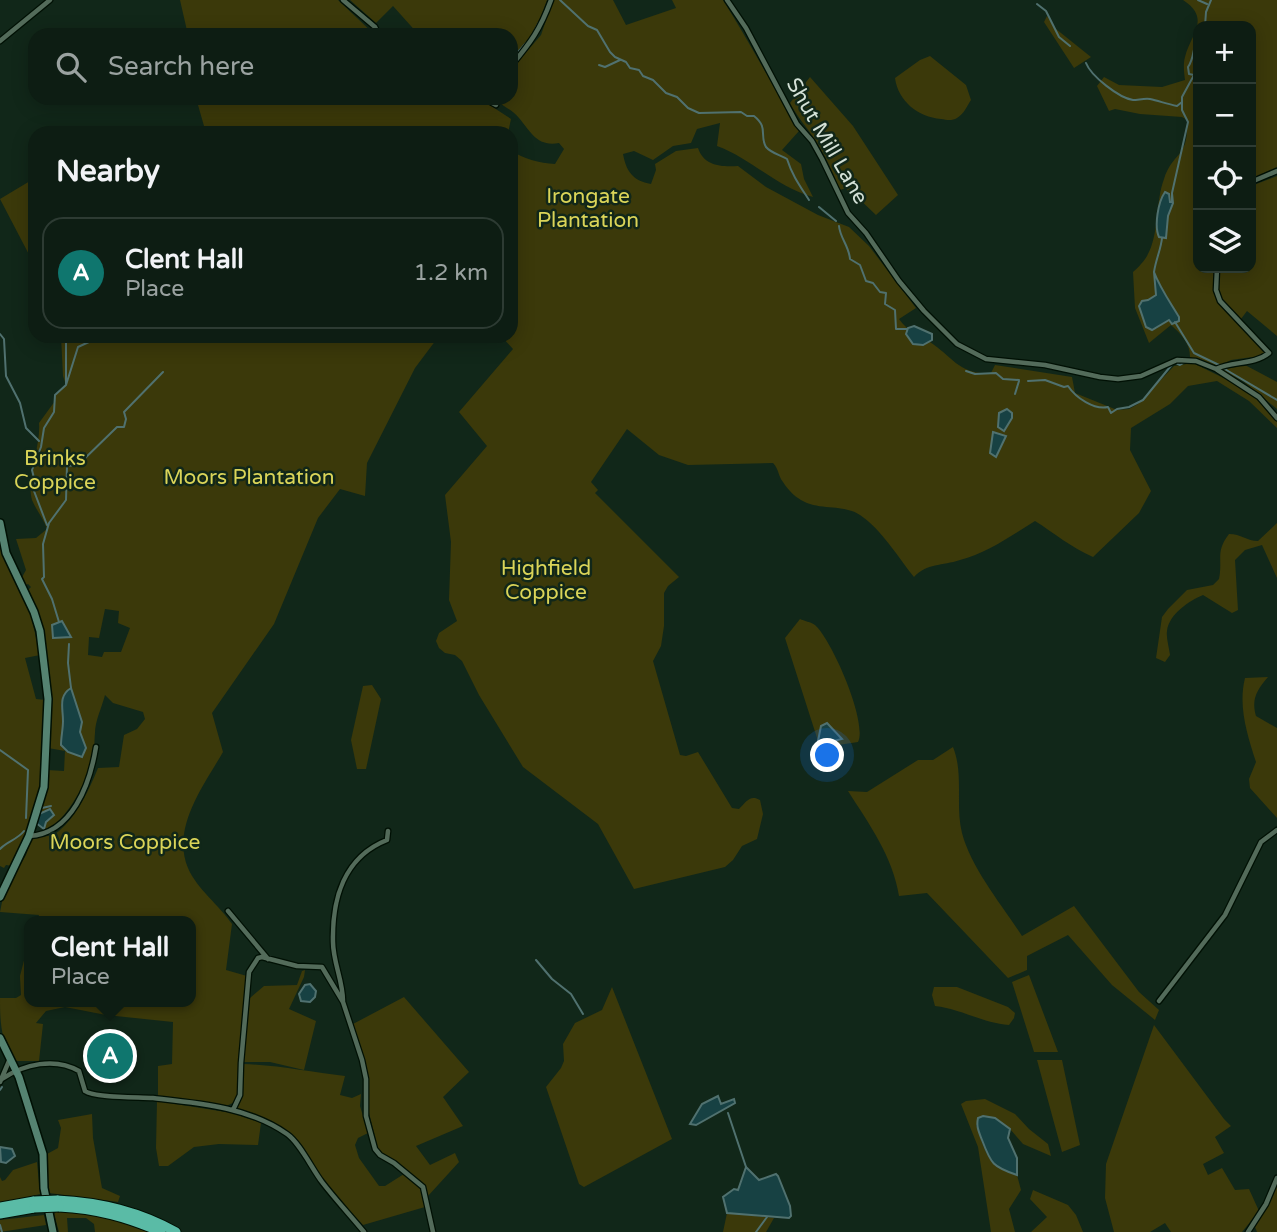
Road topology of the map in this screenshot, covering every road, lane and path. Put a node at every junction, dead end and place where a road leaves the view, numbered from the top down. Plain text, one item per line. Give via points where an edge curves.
1 (50, 0) edge
2 (343, 0) edge
3 (551, 0) edge
4 (727, 0) edge
5 (376, 28) edge
6 (0, 41) edge
7 (518, 58) edge
8 (1277, 171) edge
9 (1256, 180) edge
10 (1217, 273) edge
11 (1219, 368) junction
12 (1277, 418) edge
13 (0, 523) edge
14 (96, 747) dead end
15 (1277, 830) edge
16 (388, 831) dead end
17 (29, 836) junction
18 (0, 897) edge
19 (228, 911) dead end
20 (269, 960) junction
21 (1159, 1001) dead end
22 (343, 1002) junction
23 (0, 1038) edge
24 (9, 1060) junction
25 (16, 1071) junction
26 (1, 1080) edge
27 (233, 1110) junction
28 (1277, 1178) edge
29 (58, 1203) junction
30 (34, 1204) junction
31 (0, 1207) edge
32 (0, 1214) edge
33 (53, 1232) edge
34 (160, 1232) edge
35 (176, 1232) edge
36 (364, 1232) edge
37 (433, 1232) edge
38 (1248, 1232) edge

1 - 6 street
2 - 5 street
3 - 7 street via 542,23
4 - 11 street, Shut Mill Lane via 797,124 817,150 848,213 899,281 957,344 986,359 1100,377 1130,378 1177,360
8 - 9 street
10 - 11 street via 1220,301 1269,352 1258,360
11 - 12 street, Shut Mill Lane via 1259,397
13 - 17 street via 6,553 34,612 44,652 46,770
14 - 17 street via 83,793 63,823 47,833
15 - 21 street via 1261,842 1225,915
16 - 22 street via 387,840 373,845 352,865 338,889 333,944
17 - 18 street
19 - 20 street
20 - 22 street via 322,967
20 - 27 street via 258,958 249,972 240,1095
22 - 37 street via 364,1066 366,1116 375,1149 423,1187
23 - 24 street
24 - 25 street
24 - 26 street
25 - 26 street
25 - 27 street via 39,1063 70,1066 79,1071 85,1091 96,1096 122,1095
25 - 33 street via 43,1154
27 - 36 street via 290,1136
28 - 38 street
29 - 30 highway, bridge
29 - 34 highway via 133,1220
29 - 35 highway via 109,1205
30 - 31 highway
30 - 32 highway

